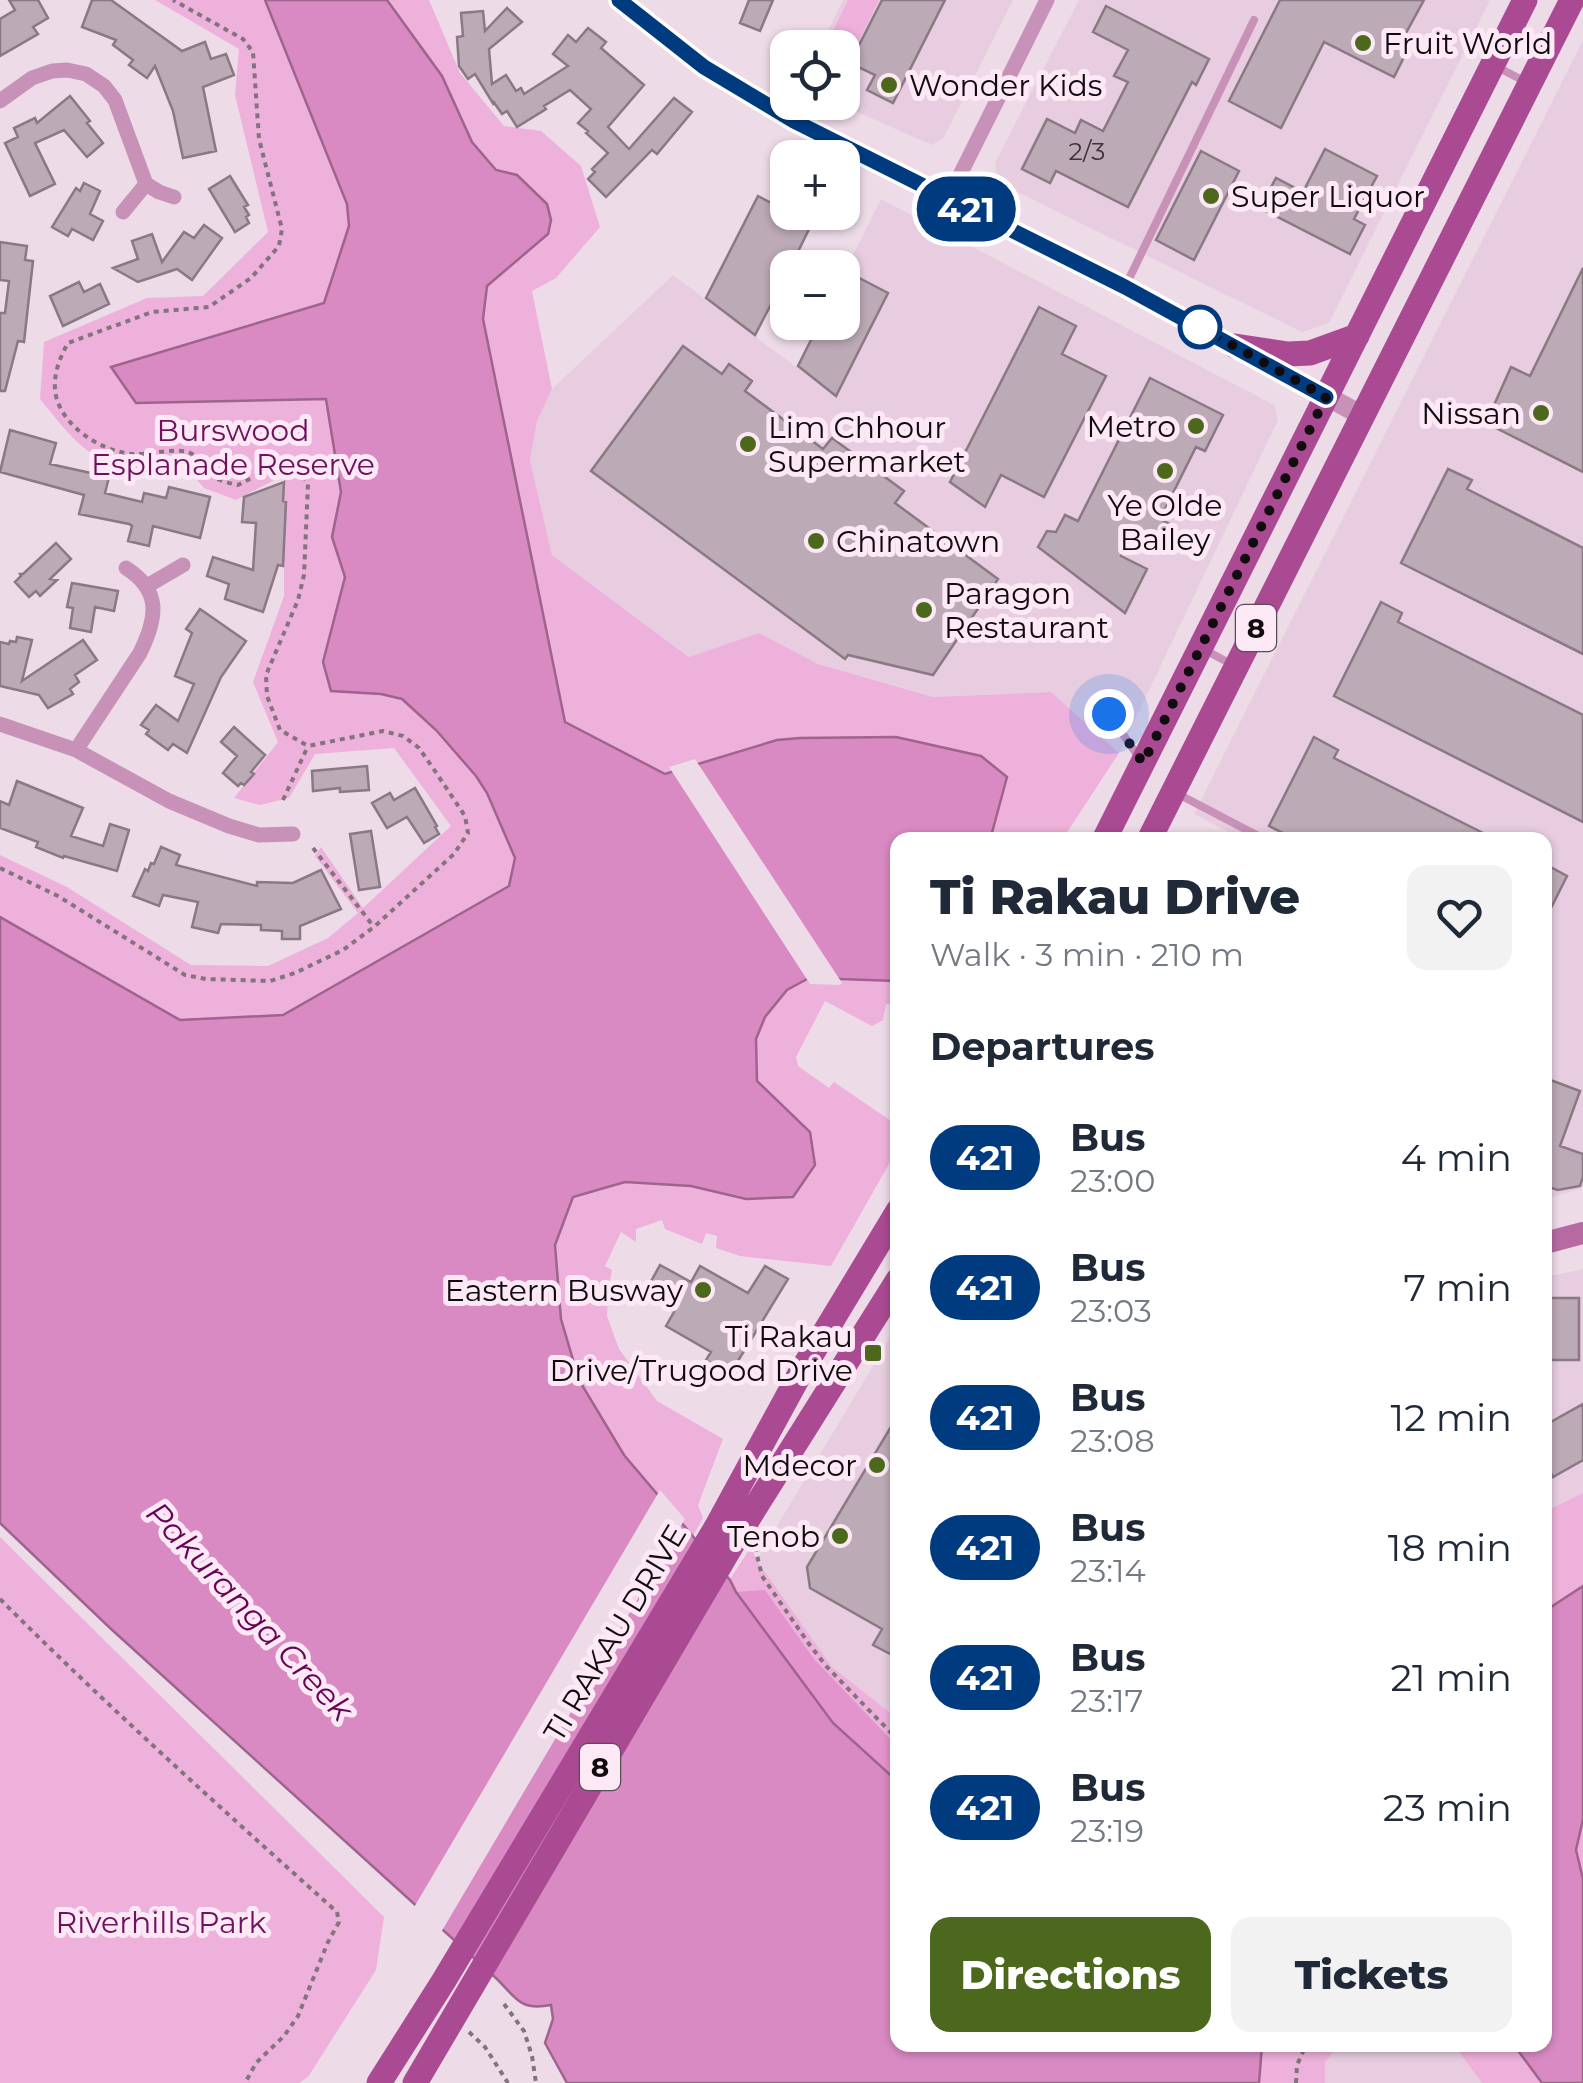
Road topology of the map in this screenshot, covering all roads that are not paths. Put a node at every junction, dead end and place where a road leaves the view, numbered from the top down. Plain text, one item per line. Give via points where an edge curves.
1 (618, 0) edge
2 (1047, 0) edge
3 (1526, 0) edge
4 (1572, 0) edge
5 (1254, 20) dead end
6 (1492, 65) junction
7 (1530, 84) junction
8 (0, 101) edge
9 (146, 184) junction
10 (174, 197) dead end
11 (948, 199) junction
12 (123, 212) dead end
13 (1125, 287) junction
14 (1357, 336) junction
15 (1235, 346) junction
16 (1326, 397) junction
17 (1363, 416) junction
18 (183, 564) dead end
19 (126, 568) dead end
20 (147, 586) junction
21 (1200, 648) junction
22 (1236, 667) junction
23 (1109, 714) dead end
24 (0, 724) edge
25 (76, 750) junction
26 (1143, 763) junction
27 (1174, 792) junction
28 (1108, 832) edge
29 (1154, 832) edge
30 (1251, 832) edge
31 (293, 834) dead end
32 (890, 1224) edge
33 (1583, 1233) edge
34 (1552, 1240) edge
35 (890, 1293) edge
36 (736, 1534) junction
37 (454, 1989) junction
38 (379, 2083) edge
39 (414, 2083) edge

1 - 11 street via 704,67 765,104
2 - 11 street
3 - 6 main road, 8
4 - 7 main road, 8
5 - 13 lane
6 - 7 lane
6 - 14 main road, 8
7 - 17 main road, 8
8 - 9 street via 52,71 86,74 114,100
9 - 10 street
9 - 12 street
11 - 13 street
13 - 15 street
14 - 15 main road via 1310,353
14 - 16 main road, 8
15 - 16 street
16 - 17 street
16 - 21 main road, 8
17 - 22 main road, 8
18 - 20 street
19 - 20 street
20 - 25 street via 154,607 148,638
21 - 22 lane
21 - 26 main road, 8
22 - 27 main road, 8
23 - 26 lane
24 - 25 street
25 - 31 street via 230,826
26 - 28 main road, 8
27 - 29 main road, 8
27 - 30 lane
32 - 36 main road, TI RAKAU DRIVE / 8 via 802,1370
33 - 34 main road
35 - 36 main road, TI RAKAU DRIVE / 8
36 - 37 main road, TI RAKAU DRIVE / 8
37 - 38 main road, TI RAKAU DRIVE / 8
37 - 39 main road, TI RAKAU DRIVE / 8

